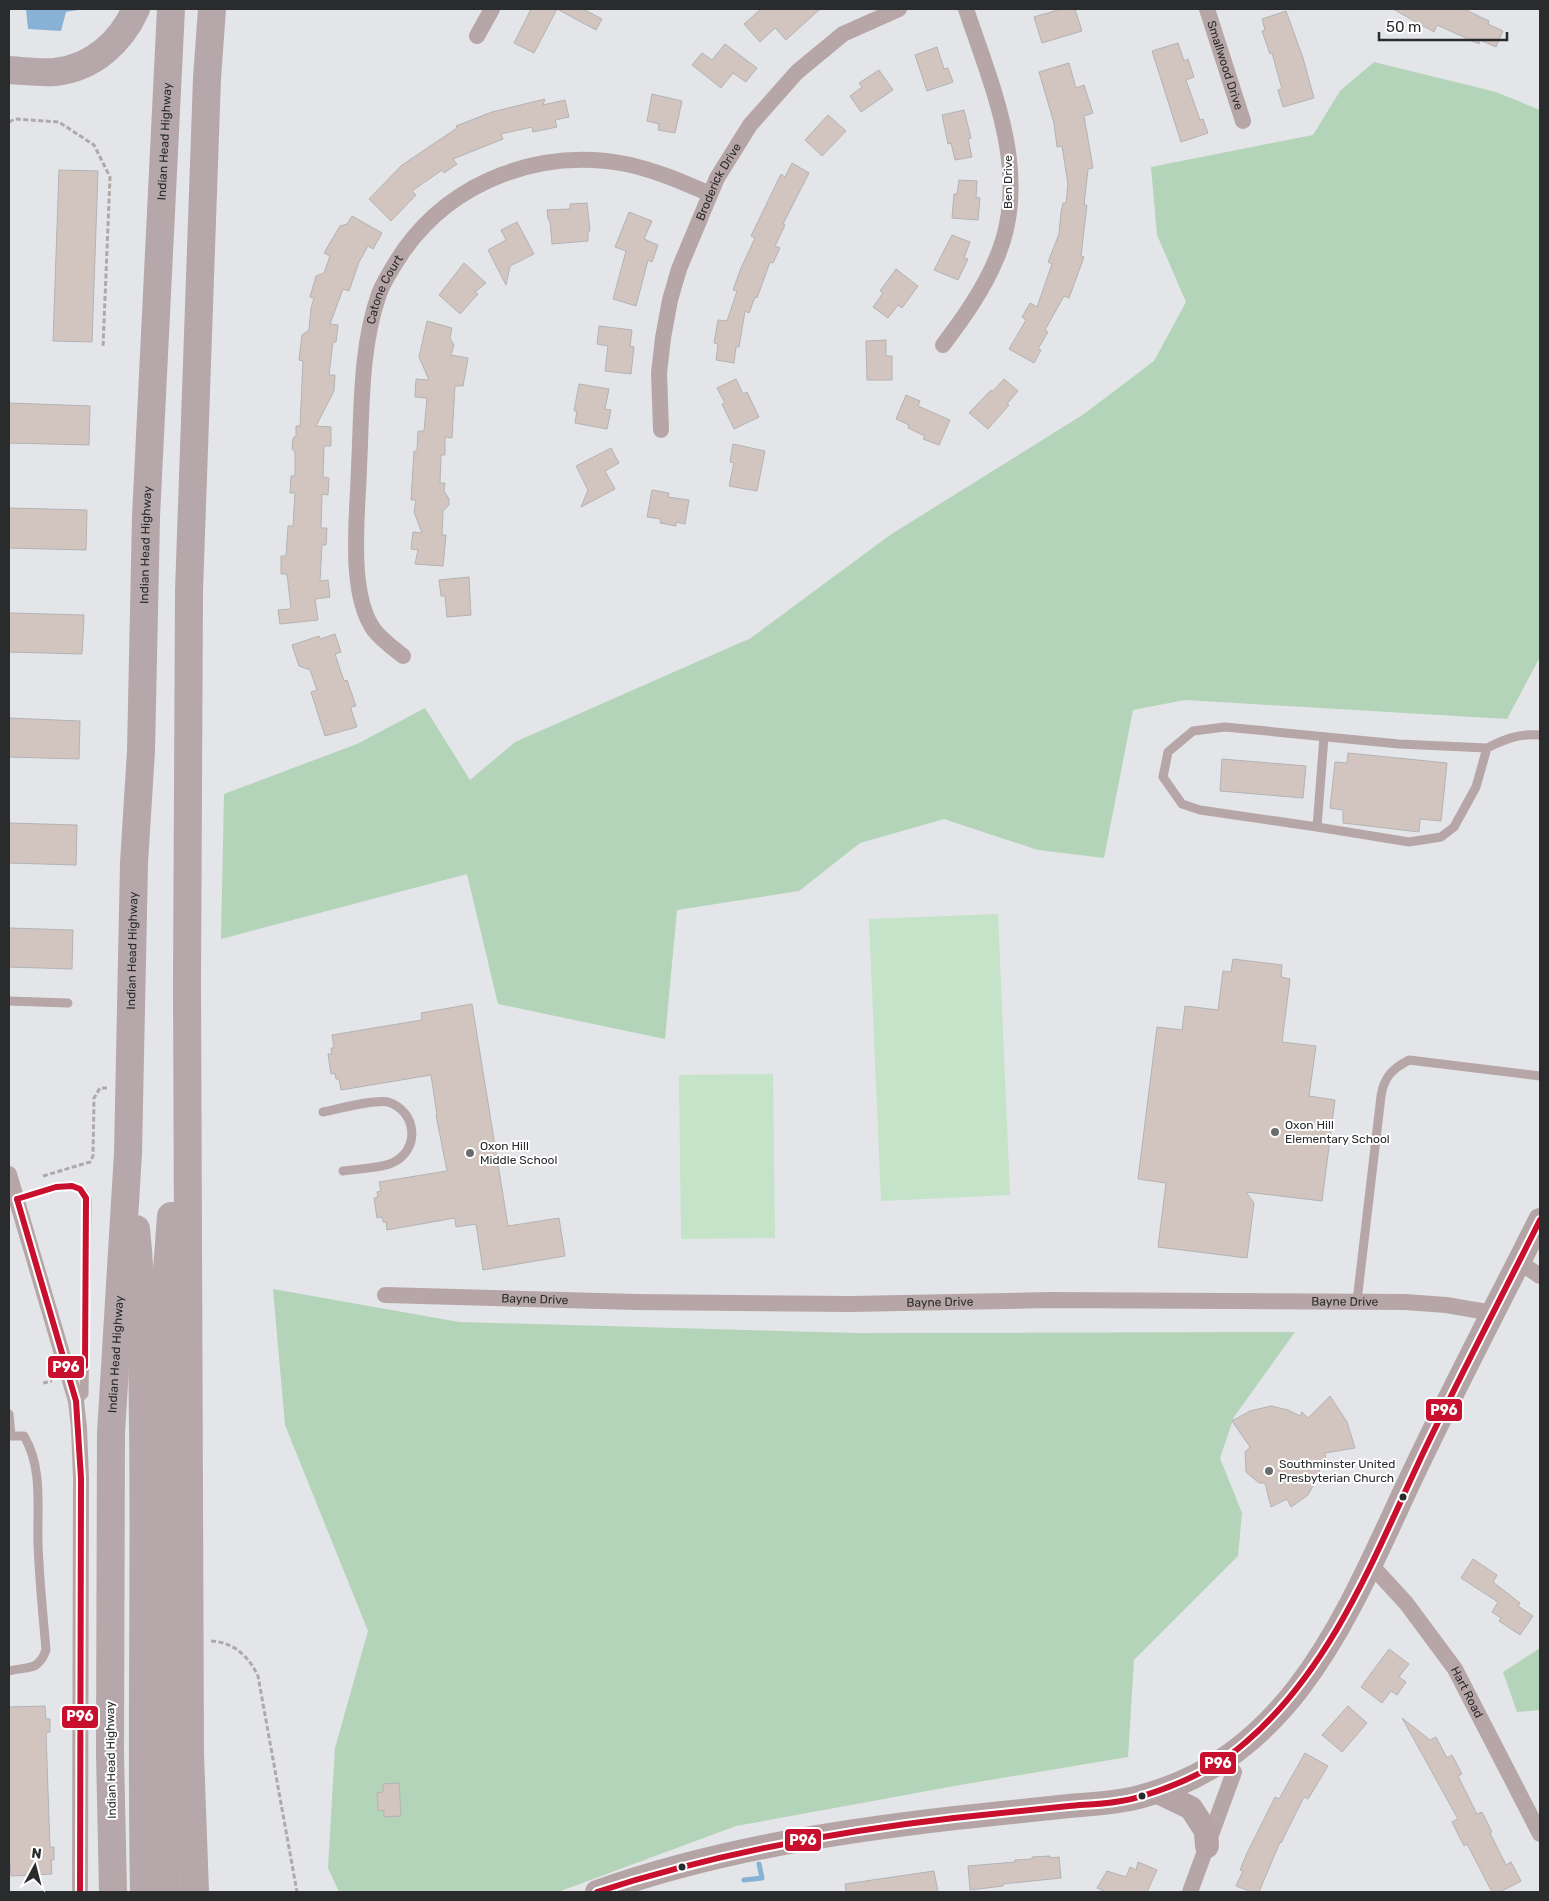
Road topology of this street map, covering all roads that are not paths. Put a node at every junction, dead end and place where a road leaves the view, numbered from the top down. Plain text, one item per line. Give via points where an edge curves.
1 (136, 9) edge
2 (170, 9) edge
3 (212, 9) edge
4 (492, 9) edge
5 (899, 9) edge
6 (966, 9) edge
7 (1207, 9) edge
8 (476, 36) dead end
9 (9, 70) edge
10 (1243, 121) dead end
11 (710, 194) junction
12 (943, 345) dead end
13 (661, 430) dead end
14 (403, 656) dead end
15 (1540, 736) edge
16 (1324, 737) junction
17 (1487, 748) junction
18 (1317, 826) junction
19 (186, 983) junction
20 (9, 1001) edge
21 (68, 1003) dead end
22 (1540, 1076) edge
23 (324, 1112) dead end
24 (128, 1153) junction
25 (343, 1171) dead end
26 (9, 1174) edge
27 (17, 1200) junction
28 (1540, 1220) edge
29 (1519, 1262) junction
30 (1540, 1276) edge
31 (385, 1295) dead end
32 (1357, 1301) junction
33 (1493, 1314) junction
34 (76, 1401) junction
35 (9, 1414) edge
36 (10, 1436) edge
37 (1371, 1565) junction
38 (9, 1672) edge
39 (1225, 1761) junction
40 (1158, 1792) junction
41 (1540, 1834) edge
42 (1207, 1846) junction
43 (80, 1892) edge
44 (112, 1892) edge
45 (144, 1892) edge
46 (167, 1892) edge
47 (195, 1892) edge
48 (597, 1892) edge
49 (1190, 1892) edge

1 - 9 highway via 117,40 80,66 53,72
2 - 24 highway, Indian Head Highway via 146,517
3 - 19 highway via 190,581
4 - 8 street
5 - 11 street, Broderick Drive via 843,34 797,72 750,125
6 - 12 street, Ben Drive via 1006,135 1010,197 998,256 986,281
7 - 10 street, Smallwood Drive
11 - 13 street, Broderick Drive via 679,269 670,300 660,372
11 - 14 street, Catone Court via 666,176 624,164 571,160 534,165 486,181 458,196 422,227 397,261 379,293 366,346 357,540 358,583 365,612 374,630
15 - 17 lane via 1527,734
16 - 17 lane
16 - 18 lane
16 - 18 lane via 1225,726 1193,731 1168,752 1163,777 1182,804 1200,810
17 - 18 lane via 1476,787 1454,827 1440,836 1409,842
19 - 46 highway via 167,1280 163,1496
19 - 47 highway via 190,1754
20 - 21 lane
22 - 32 lane via 1409,1060 1390,1073 1383,1084 1381,1096
23 - 25 lane via 388,1102 402,1110 411,1123 413,1142 404,1155 392,1163
24 - 44 highway, Indian Head Highway via 111,1433
24 - 45 highway via 140,1267 144,1495
26 - 27 street
27 - 34 street
27 - 34 lane via 72,1186 83,1191 88,1200 84,1394
28 - 29 main road
29 - 30 street
29 - 33 main road
31 - 32 street, Bayne Drive via 850,1304 1050,1300
32 - 33 street, Bayne Drive via 1446,1305
33 - 37 main road via 1424,1450
34 - 43 street via 81,1478
35 - 36 lane
36 - 38 lane via 24,1436 31,1446 39,1491 38,1542 46,1650 42,1661 34,1668
37 - 39 main road via 1346,1615 1307,1679 1280,1712
37 - 41 street, Hart Road via 1406,1603 1455,1670
39 - 40 main road
39 - 42 street via 1234,1772
40 - 42 main road via 1191,1808 1206,1831
40 - 48 main road via 1137,1798 952,1818 767,1845 658,1872
42 - 49 street

